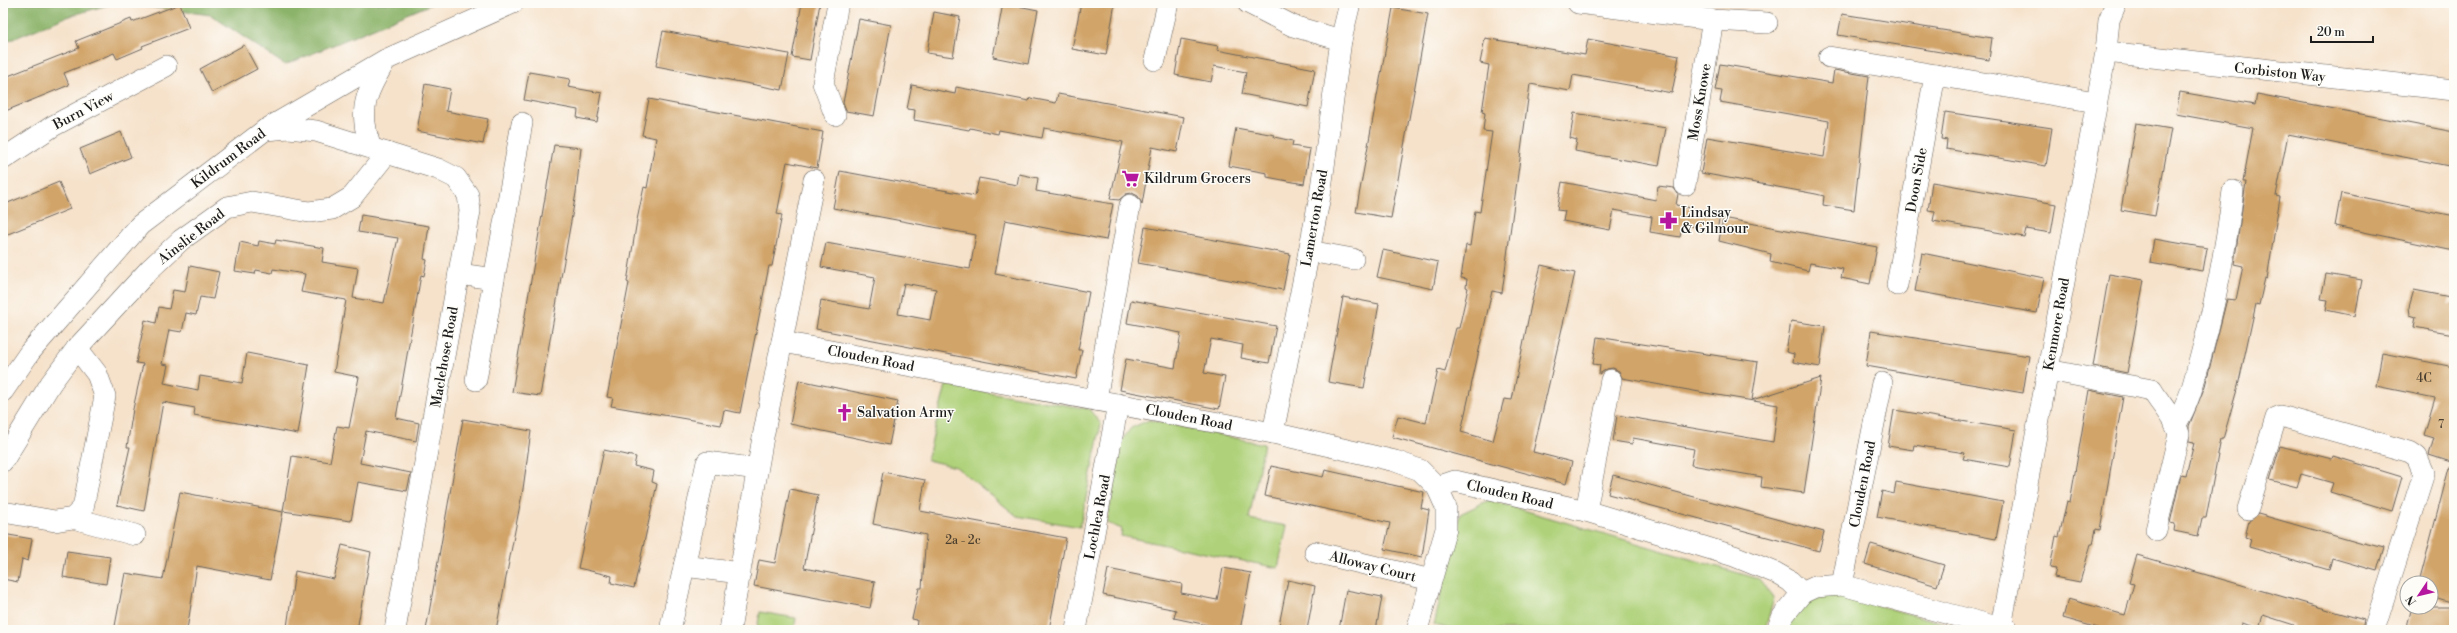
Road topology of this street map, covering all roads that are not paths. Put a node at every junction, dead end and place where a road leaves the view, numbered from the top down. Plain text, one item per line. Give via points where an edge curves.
1 (513, 3) edge
2 (838, 3) edge
3 (1168, 3) edge
4 (1248, 3) edge
5 (1350, 3) edge
6 (1578, 3) edge
7 (2110, 9) edge
8 (1713, 20) junction
9 (1767, 23) dead end
10 (1341, 40) junction
11 (2106, 52) junction
12 (1830, 57) dead end
13 (385, 60) junction
14 (1155, 60) dead end
15 (166, 66) dead end
16 (1935, 75) junction
17 (2454, 90) edge
18 (2096, 102) junction
19 (835, 115) dead end
20 (522, 123) dead end
21 (264, 130) junction
22 (379, 150) junction
23 (3, 159) edge
24 (814, 180) dead end
25 (1685, 185) dead end
26 (2233, 191) dead end
27 (1130, 205) dead end
28 (1309, 251) junction
29 (1353, 259) dead end
30 (459, 274) junction
31 (494, 278) junction
32 (1897, 285) dead end
33 (782, 342) junction
34 (77, 348) junction
35 (2048, 370) junction
36 (476, 380) dead end
37 (1611, 380) dead end
38 (1882, 383) dead end
39 (3, 391) edge
40 (1096, 400) junction
41 (1118, 404) junction
42 (2176, 424) junction
43 (1273, 433) junction
44 (3, 461) edge
45 (757, 469) junction
46 (1437, 487) junction
47 (2248, 509) dead end
48 (1586, 511) junction
49 (3, 512) edge
50 (73, 518) junction
51 (2156, 530) dead end
52 (135, 535) dead end
53 (1315, 552) dead end
54 (684, 566) junction
55 (740, 573) junction
56 (1431, 580) junction
57 (1842, 585) junction
58 (1802, 593) junction
59 (671, 626) dead end
60 (2005, 629) edge
61 (395, 630) edge
62 (730, 630) edge
63 (1076, 630) edge
64 (1417, 630) edge
65 (1777, 630) edge
66 (2374, 630) edge

1 - 13 street, Kildrum Road
2 - 19 street via 823,82
3 - 14 street
4 - 10 street via 1293,26
5 - 10 street, Lamerton Road
6 - 8 street
7 - 11 street, Kenmore Road
8 - 9 street
8 - 25 street, Moss Knowe
10 - 28 street, Lamerton Road via 1320,196
11 - 17 street, Corbiston Way
11 - 18 street, Kenmore Road
12 - 16 street
13 - 21 street, Kildrum Road
13 - 22 street via 369,89 363,110
15 - 23 street, Burn View via 54,126
16 - 18 street
16 - 32 street, Doon Side
18 - 35 street, Kenmore Road
20 - 31 street
21 - 22 street, Maclehose Road via 289,128 316,131
21 - 39 street, Kildrum Road via 140,225 30,352
22 - 30 street, Maclehose Road via 456,178 468,195 470,211
22 - 34 street, Ainslie Road via 352,197 332,209 309,212 252,202 227,207 181,240 149,270
24 - 33 street
26 - 42 street via 2225,256 2209,328 2188,405
27 - 40 street
28 - 29 street
28 - 43 street, Lamerton Road
30 - 31 street
30 - 61 street, Maclehose Road
31 - 36 street
33 - 40 street, Clouden Road
33 - 45 street
34 - 44 street, Ainslie Road via 51,384
34 - 50 street via 97,374 105,396 83,508
35 - 42 street via 2152,390 2161,407
35 - 60 street, Kenmore Road
37 - 48 street
38 - 57 street, Clouden Road
40 - 41 street, Clouden Road
41 - 43 street, Clouden Road
41 - 63 street, Lochlea Road
42 - 51 street via 2179,434
43 - 46 street, Clouden Road via 1395,461 1420,470
45 - 54 street via 707,462
45 - 55 street
46 - 48 street, Clouden Road via 1455,481
46 - 56 street via 1446,507 1446,529
47 - 66 street via 2276,418 2281,416 2410,452 2416,457 2424,473
48 - 58 street, Clouden Road via 1734,556 1776,573 1790,581
49 - 50 street via 55,521
50 - 52 street
53 - 56 street, Alloway Court
54 - 55 street
54 - 59 street
55 - 62 street
56 - 64 street
57 - 58 street via 1816,587
57 - 60 street
58 - 65 street via 1783,616

